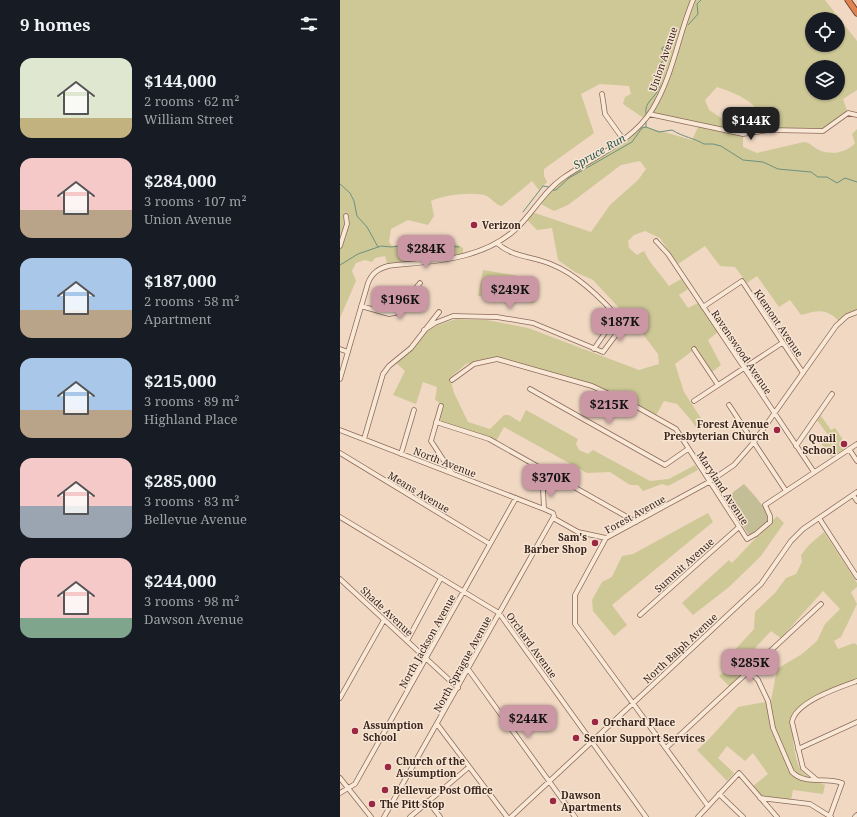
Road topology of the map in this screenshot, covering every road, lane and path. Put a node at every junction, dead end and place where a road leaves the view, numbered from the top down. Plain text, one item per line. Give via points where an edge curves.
1 (693, 0) edge
2 (848, 0) edge
3 (857, 13) edge
4 (602, 94) dead end
5 (649, 114) junction
6 (857, 115) edge
7 (623, 139) junction
8 (346, 216) dead end
9 (656, 241) dead end
10 (497, 243) junction
11 (340, 246) edge
12 (420, 283) dead end
13 (361, 306) junction
14 (703, 307) junction
15 (439, 312) dead end
16 (857, 312) edge
17 (617, 315) junction
18 (424, 330) junction
19 (782, 343) junction
20 (340, 349) edge
21 (594, 349) junction
22 (694, 349) dead end
23 (348, 352) junction
24 (744, 368) junction
25 (803, 373) junction
26 (340, 379) edge
27 (452, 380) dead end
28 (718, 385) junction
29 (530, 389) dead end
30 (832, 394) dead end
31 (694, 402) dead end
32 (729, 405) dead end
33 (441, 406) dead end
34 (414, 410) dead end
35 (774, 414) junction
36 (436, 422) junction
37 (340, 430) edge
38 (364, 439) junction
39 (754, 442) junction
40 (857, 444) edge
41 (796, 446) junction
42 (688, 449) junction
43 (849, 449) junction
44 (340, 453) edge
45 (402, 454) junction
46 (857, 461) edge
47 (542, 469) junction
48 (814, 472) junction
49 (452, 473) junction
50 (709, 482) junction
51 (786, 490) junction
52 (857, 492) edge
53 (853, 495) junction
54 (516, 498) junction
55 (857, 501) edge
56 (544, 509) junction
57 (340, 517) edge
58 (553, 518) junction
59 (819, 518) junction
60 (636, 522) junction
61 (739, 527) junction
62 (606, 538) junction
63 (490, 544) junction
64 (857, 577) edge
65 (441, 578) junction
66 (340, 580) edge
67 (464, 591) junction
68 (821, 604) dead end
69 (499, 613) junction
70 (640, 615) dead end
71 (384, 620) junction
72 (407, 641) junction
73 (426, 658) junction
74 (468, 669) junction
75 (750, 672) junction
76 (857, 682) edge
77 (458, 688) junction
78 (340, 698) edge
79 (633, 703) junction
80 (857, 722) edge
81 (437, 724) junction
82 (592, 742) junction
83 (666, 748) junction
84 (798, 749) junction
85 (469, 767) junction
86 (340, 778) edge
87 (818, 781) junction
88 (549, 782) junction
89 (348, 788) junction
90 (340, 793) edge
91 (719, 794) junction
92 (760, 798) junction
93 (428, 801) junction
94 (708, 806) junction
95 (700, 815) edge
96 (831, 816) edge
97 (371, 817) edge
98 (384, 817) edge
99 (410, 817) edge
100 (440, 817) edge
101 (507, 817) edge
102 (511, 817) edge
103 (575, 817) edge
104 (646, 817) edge
105 (706, 817) edge
106 (743, 817) edge
107 (777, 817) edge

1 - 5 street, Union Avenue via 666,80
2 - 3 highway
4 - 7 street via 605,114
5 - 6 street via 743,134 769,130 823,131 848,113
5 - 7 street, Union Avenue
7 - 10 street, Union Avenue via 562,178 524,220
8 - 11 street via 347,224
9 - 14 street, Ravenswood Avenue via 668,254
10 - 13 street, Union Avenue via 463,257 380,268 370,278
10 - 17 street via 507,252 541,260 569,273
12 - 13 street via 395,313 389,314
13 - 23 street, Union Avenue
14 - 19 street, Klemont Avenue via 742,282
14 - 24 street, Ravenswood Avenue
15 - 18 street
16 - 25 street, Forest Avenue via 847,316 836,326
17 - 21 street
17 - 21 street via 624,324 603,352
18 - 21 street via 453,316 497,316 533,323
18 - 38 street via 411,348 389,366 384,374
19 - 24 street
19 - 25 street, Klemont Avenue
20 - 23 street
22 - 28 street
23 - 26 street, Union Avenue
24 - 28 street
24 - 35 street, Ravenswood Avenue
25 - 35 street, Forest Avenue
27 - 42 street, Maryland Avenue via 474,364 497,358 592,386 637,407 676,429
28 - 31 street
29 - 42 street via 665,465
30 - 41 street
32 - 39 street
33 - 36 street
34 - 45 street
35 - 39 street, Forest Avenue
35 - 41 street, Ravenswood Avenue
36 - 47 street via 489,439
36 - 49 street via 431,441
37 - 38 street, North Avenue
38 - 45 street, North Avenue
39 - 50 street, Forest Avenue via 734,465
39 - 51 street
40 - 43 street
41 - 48 street, Ravenswood Avenue
42 - 50 street, Maryland Avenue
43 - 46 street
43 - 48 street
44 - 63 street, Means Avenue
45 - 49 street, North Avenue
47 - 56 street
47 - 60 street
48 - 51 street
49 - 54 street, North Avenue
50 - 60 street, Forest Avenue
50 - 61 street, Maryland Avenue
51 - 61 street, Maryland Avenue via 765,505 770,522 756,534 746,539
52 - 53 street, North Balph Avenue
53 - 55 street
53 - 59 street, North Balph Avenue
54 - 56 street, North Avenue
54 - 63 street, North Jackson Avenue
56 - 58 street via 553,513
57 - 65 street, Orchard Avenue
58 - 62 street via 578,532
58 - 69 street, North Sprague Avenue
59 - 64 street
59 - 79 street, North Balph Avenue via 790,541 761,584
60 - 62 street, Forest Avenue
61 - 70 street, Summit Avenue
62 - 79 street, Forest Avenue via 574,595 574,620
63 - 67 street, North Jackson Avenue
65 - 67 street, Orchard Avenue
65 - 72 street
66 - 71 street, Shade Avenue
67 - 69 street, Orchard Avenue
67 - 73 street, North Jackson Avenue
68 - 75 street
69 - 74 street, North Sprague Avenue
69 - 82 street, Orchard Avenue
71 - 72 street, Shade Avenue
71 - 78 street
72 - 73 street, Shade Avenue
73 - 77 street, Shade Avenue
73 - 89 street, North Jackson Avenue via 355,784
74 - 77 street, North Sprague Avenue
74 - 88 street
75 - 83 street
75 - 87 street via 763,689 775,733 792,772 797,778
76 - 84 street via 830,692 793,715 792,722
77 - 81 street, North Sprague Avenue
79 - 82 street, North Balph Avenue
79 - 83 street, Forest Avenue
80 - 84 street
81 - 85 street
81 - 98 street, North Sprague Avenue
82 - 88 street, North Balph Avenue
82 - 104 street, Orchard Avenue
83 - 94 street, Forest Avenue
84 - 87 street via 803,768
85 - 93 street
85 - 101 street
86 - 89 street
87 - 96 street via 842,785
88 - 102 street, North Balph Avenue
88 - 103 street
89 - 90 street, North Jackson Avenue
89 - 97 street
91 - 92 street via 739,773
91 - 94 street
91 - 106 street
92 - 96 street via 810,804
92 - 107 street
93 - 99 street
93 - 100 street
94 - 95 street
95 - 105 street

